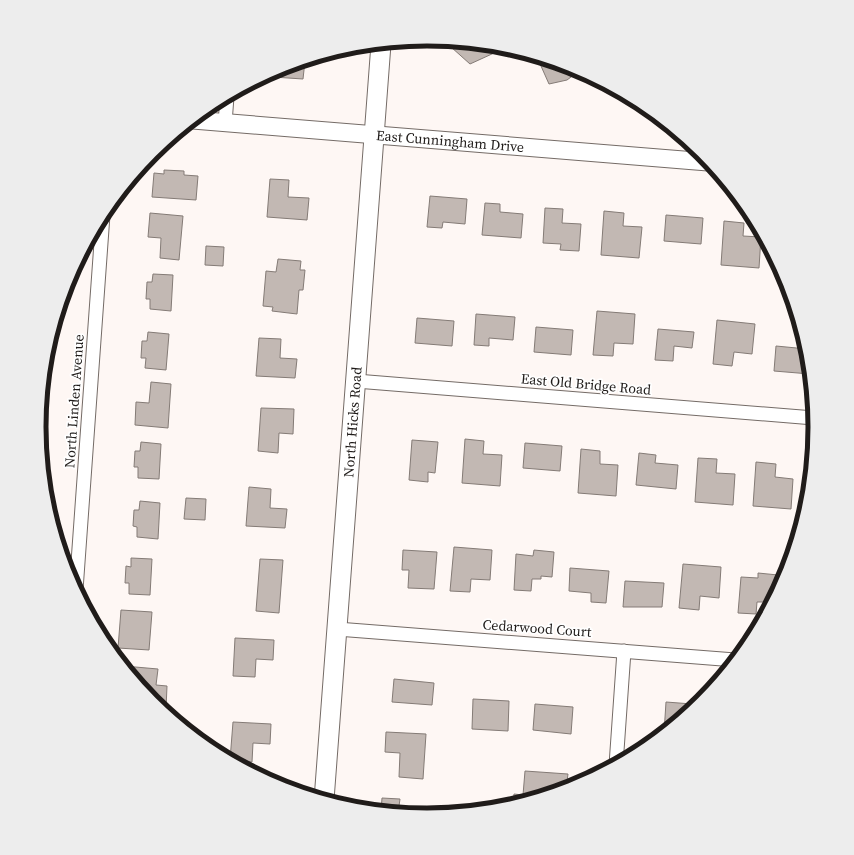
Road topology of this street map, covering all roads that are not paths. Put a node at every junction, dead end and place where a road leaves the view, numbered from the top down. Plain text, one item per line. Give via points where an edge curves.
1 (381, 50) edge
2 (226, 104) edge
3 (201, 121) edge
4 (225, 123) junction
5 (374, 134) junction
6 (699, 161) edge
7 (102, 229) edge
8 (356, 381) junction
9 (808, 417) edge
10 (77, 577) edge
11 (337, 629) junction
12 (624, 651) junction
13 (729, 659) edge
14 (616, 757) edge
15 (324, 795) edge

1 - 5 main road, North Hicks Road
2 - 4 street
3 - 4 street, East Cunningham Drive
4 - 5 street, East Cunningham Drive
5 - 6 street, East Cunningham Drive
5 - 8 main road, North Hicks Road
7 - 10 street, North Linden Avenue
8 - 9 street, East Old Bridge Road
8 - 11 main road, North Hicks Road
11 - 12 street, Cedarwood Court
11 - 15 main road, North Hicks Road
12 - 13 street, Cedarwood Court
12 - 14 street

